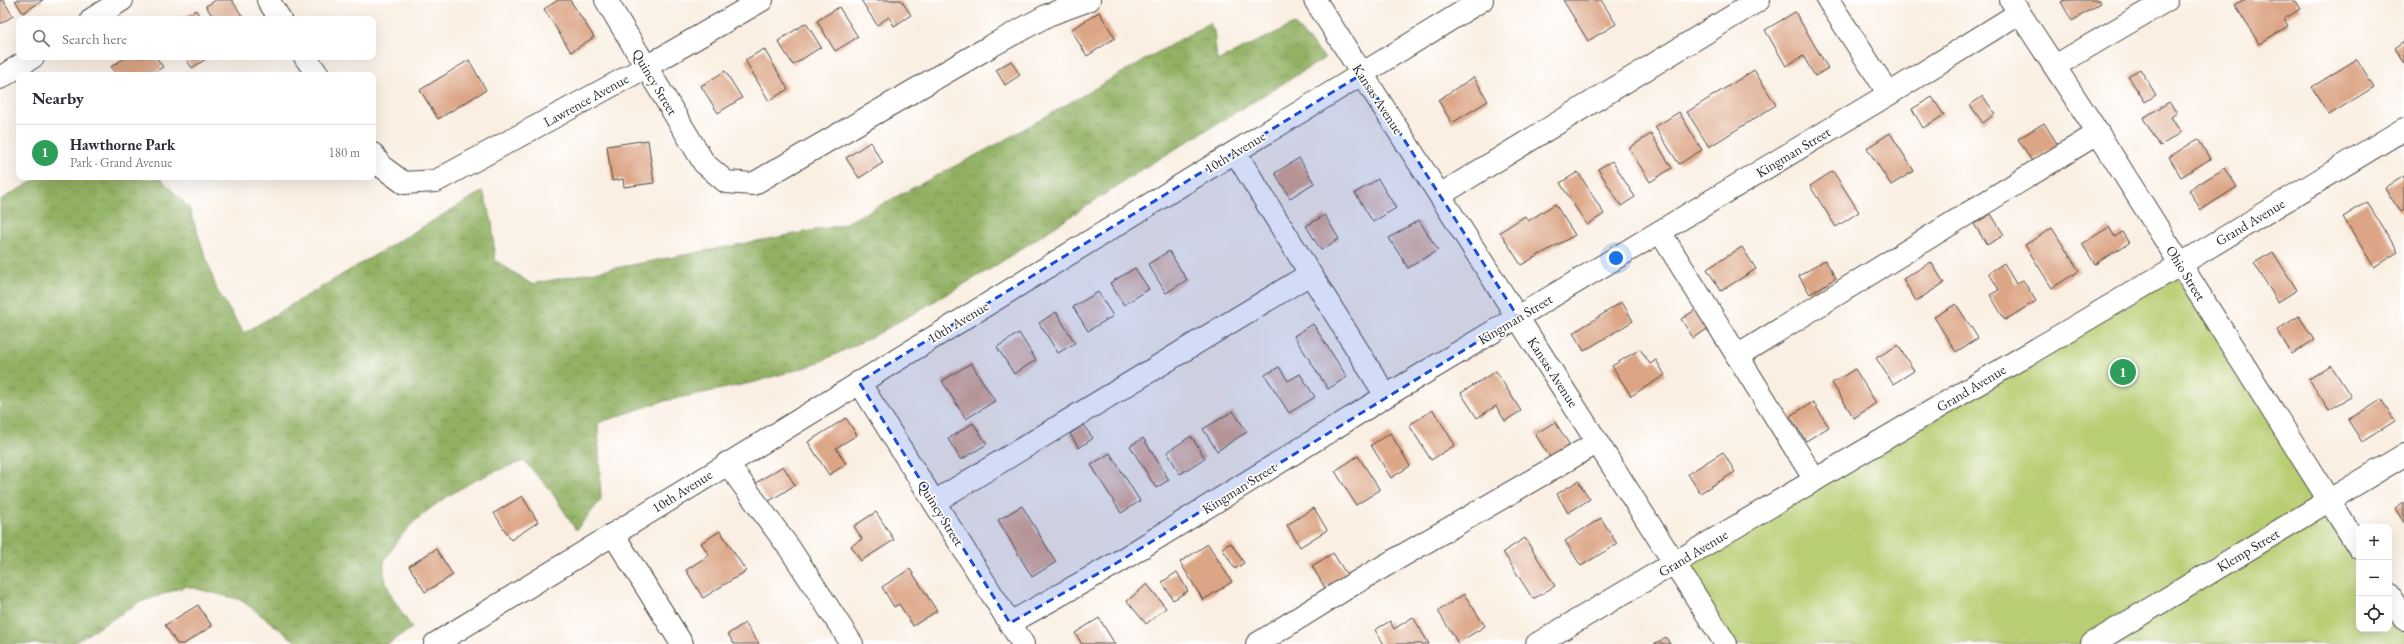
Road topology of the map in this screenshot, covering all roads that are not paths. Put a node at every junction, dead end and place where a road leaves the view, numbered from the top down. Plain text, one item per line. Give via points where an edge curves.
1 (122, 0) edge
2 (268, 0) edge
3 (606, 0) edge
4 (762, 0) edge
5 (1089, 0) edge
6 (1315, 0) edge
7 (1482, 0) edge
8 (1759, 0) edge
9 (1828, 0) edge
10 (2167, 0) edge
11 (2015, 6) edge
12 (97, 16) edge
13 (278, 16) edge
14 (28, 60) edge
15 (307, 60) edge
16 (2055, 66) junction
17 (646, 67) junction
18 (316, 72) edge
19 (1362, 74) junction
20 (0, 78) edge
21 (1889, 94) junction
22 (2404, 129) edge
23 (2098, 133) junction
24 (1235, 152) junction
25 (376, 158) edge
26 (1440, 195) junction
27 (1660, 232) junction
28 (2180, 264) junction
29 (1310, 274) junction
30 (1518, 317) junction
31 (1737, 356) junction
32 (859, 382) junction
33 (1386, 396) junction
34 (1598, 442) junction
35 (2404, 455) edge
36 (727, 464) junction
37 (1815, 480) junction
38 (2329, 501) junction
39 (934, 502) junction
40 (613, 534) junction
41 (2356, 543) edge
42 (1675, 563) junction
43 (2390, 596) edge
44 (2404, 619) edge
45 (1010, 622) junction
46 (435, 644) edge
47 (682, 644) edge
48 (852, 644) edge
49 (1023, 644) edge
50 (1257, 644) edge
51 (1537, 644) edge
52 (1726, 644) edge
53 (2092, 644) edge

1 - 12 street
2 - 13 street
3 - 17 street, Quincy Street
4 - 17 street, Lawrence Avenue
5 - 17 street, Quincy Street via 1048,16 991,46 753,184 726,182 704,163
6 - 19 street, Kansas Avenue
7 - 19 street, 10th Avenue
8 - 26 street
9 - 21 street
10 - 16 street
11 - 16 street, Ohio Street
11 - 21 street, Kingman Street
14 - 20 street
15 - 18 street
16 - 23 street, Ohio Street
17 - 25 street, Lawrence Avenue via 436,181 404,183 381,166
19 - 24 street, 10th Avenue
19 - 26 street, Kansas Avenue
21 - 27 street, Kingman Street
22 - 28 street, Grand Avenue
23 - 28 street, Ohio Street
23 - 31 street
24 - 29 street
24 - 32 street, 10th Avenue
26 - 30 street, Kansas Avenue
27 - 30 street, Kingman Street
27 - 31 street
28 - 37 street, Grand Avenue
28 - 38 street, Ohio Street
29 - 33 street
29 - 39 street
30 - 33 street, Kingman Street
30 - 34 street, Kansas Avenue
31 - 37 street
32 - 36 street, 10th Avenue
32 - 39 street, Quincy Street
33 - 45 street, Kingman Street via 1115,564
34 - 42 street, Kansas Avenue
34 - 50 street via 1350,586
35 - 38 street, Klemp Street
36 - 40 street, 10th Avenue
36 - 48 street via 790,549
37 - 42 street, Grand Avenue
38 - 41 street, Ohio Street
38 - 53 street, Klemp Street
39 - 45 street, Quincy Street
40 - 46 street, 10th Avenue
40 - 47 street
42 - 51 street, Grand Avenue
42 - 52 street, Kansas Avenue
43 - 44 street
45 - 49 street, Quincy Street

